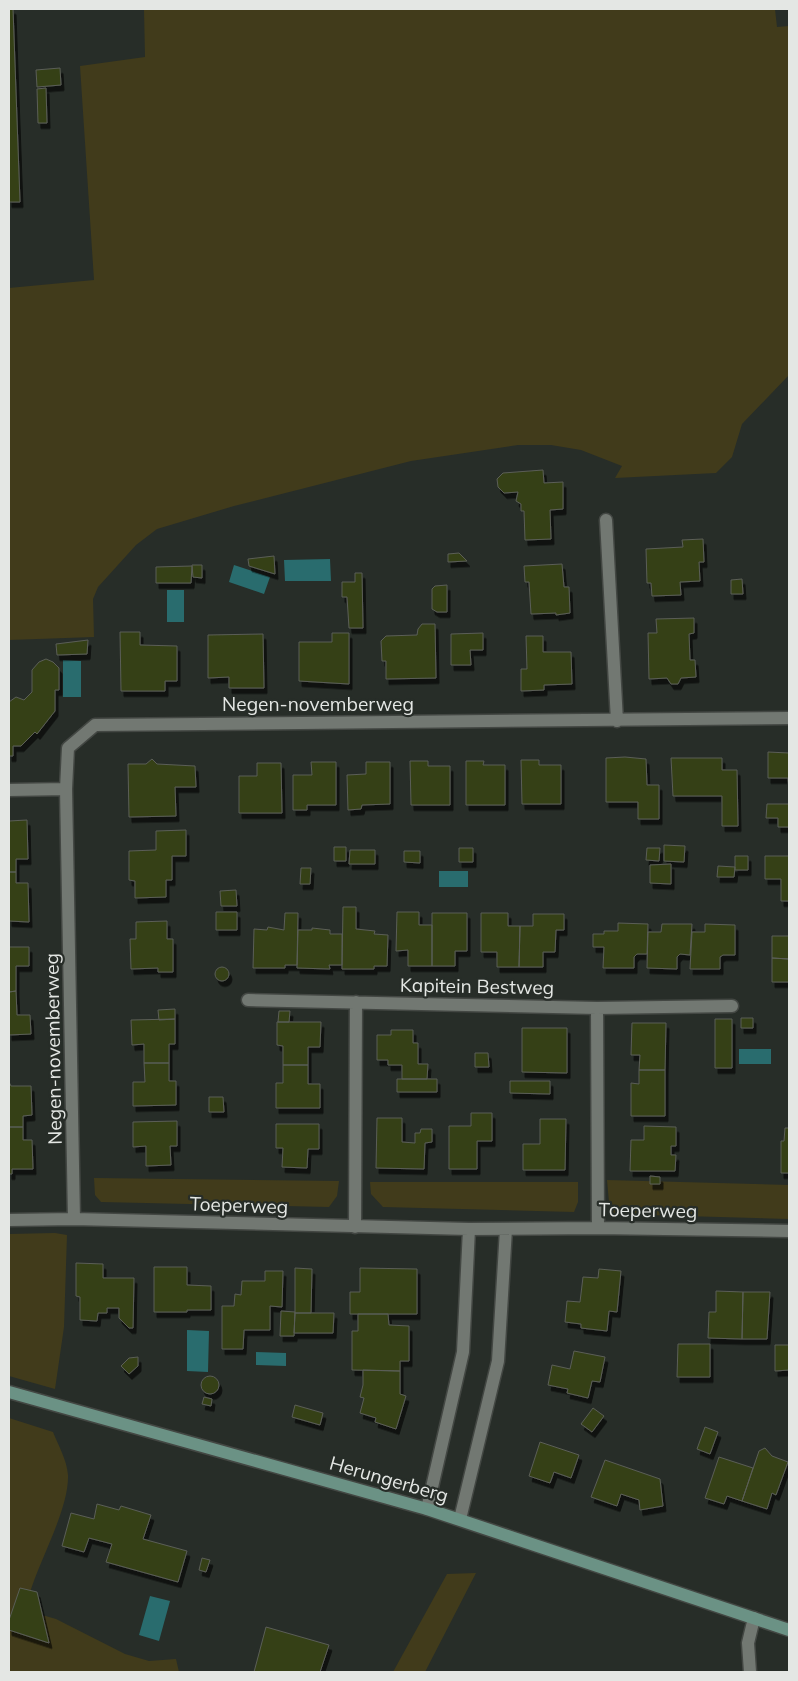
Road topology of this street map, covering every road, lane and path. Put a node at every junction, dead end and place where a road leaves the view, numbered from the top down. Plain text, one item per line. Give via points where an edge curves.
1 (606, 520) dead end
2 (789, 718) edge
3 (617, 721) junction
4 (66, 789) junction
5 (9, 790) edge
6 (248, 1000) dead end
7 (356, 1002) junction
8 (732, 1006) dead end
9 (597, 1008) junction
10 (74, 1219) junction
11 (9, 1220) edge
12 (355, 1227) junction
13 (598, 1228) junction
14 (469, 1229) junction
15 (506, 1230) junction
16 (789, 1231) edge
17 (9, 1392) edge
18 (427, 1509) junction
19 (460, 1519) junction
20 (754, 1618) junction
21 (789, 1630) edge
22 (750, 1672) edge

1 - 3 street
2 - 3 street, Negen-novemberweg
3 - 4 street, Negen-novemberweg via 95,725 68,748
4 - 5 street
4 - 10 street, Negen-novemberweg
6 - 7 street, Kapitein Bestweg
7 - 9 street, Kapitein Bestweg
7 - 12 street
8 - 9 street, Kapitein Bestweg
9 - 13 street
10 - 11 street, Toeperweg
10 - 12 street, Toeperweg
12 - 14 street, Toeperweg
13 - 15 street, Toeperweg
13 - 16 street, Toeperweg
14 - 15 street, Toeperweg
14 - 18 street via 463,1352
15 - 19 street via 498,1361
17 - 18 main road, Herungerberg
18 - 19 main road, Herungerberg
19 - 20 main road, Herungerberg
20 - 21 main road, Herungerberg
20 - 22 street via 748,1643

